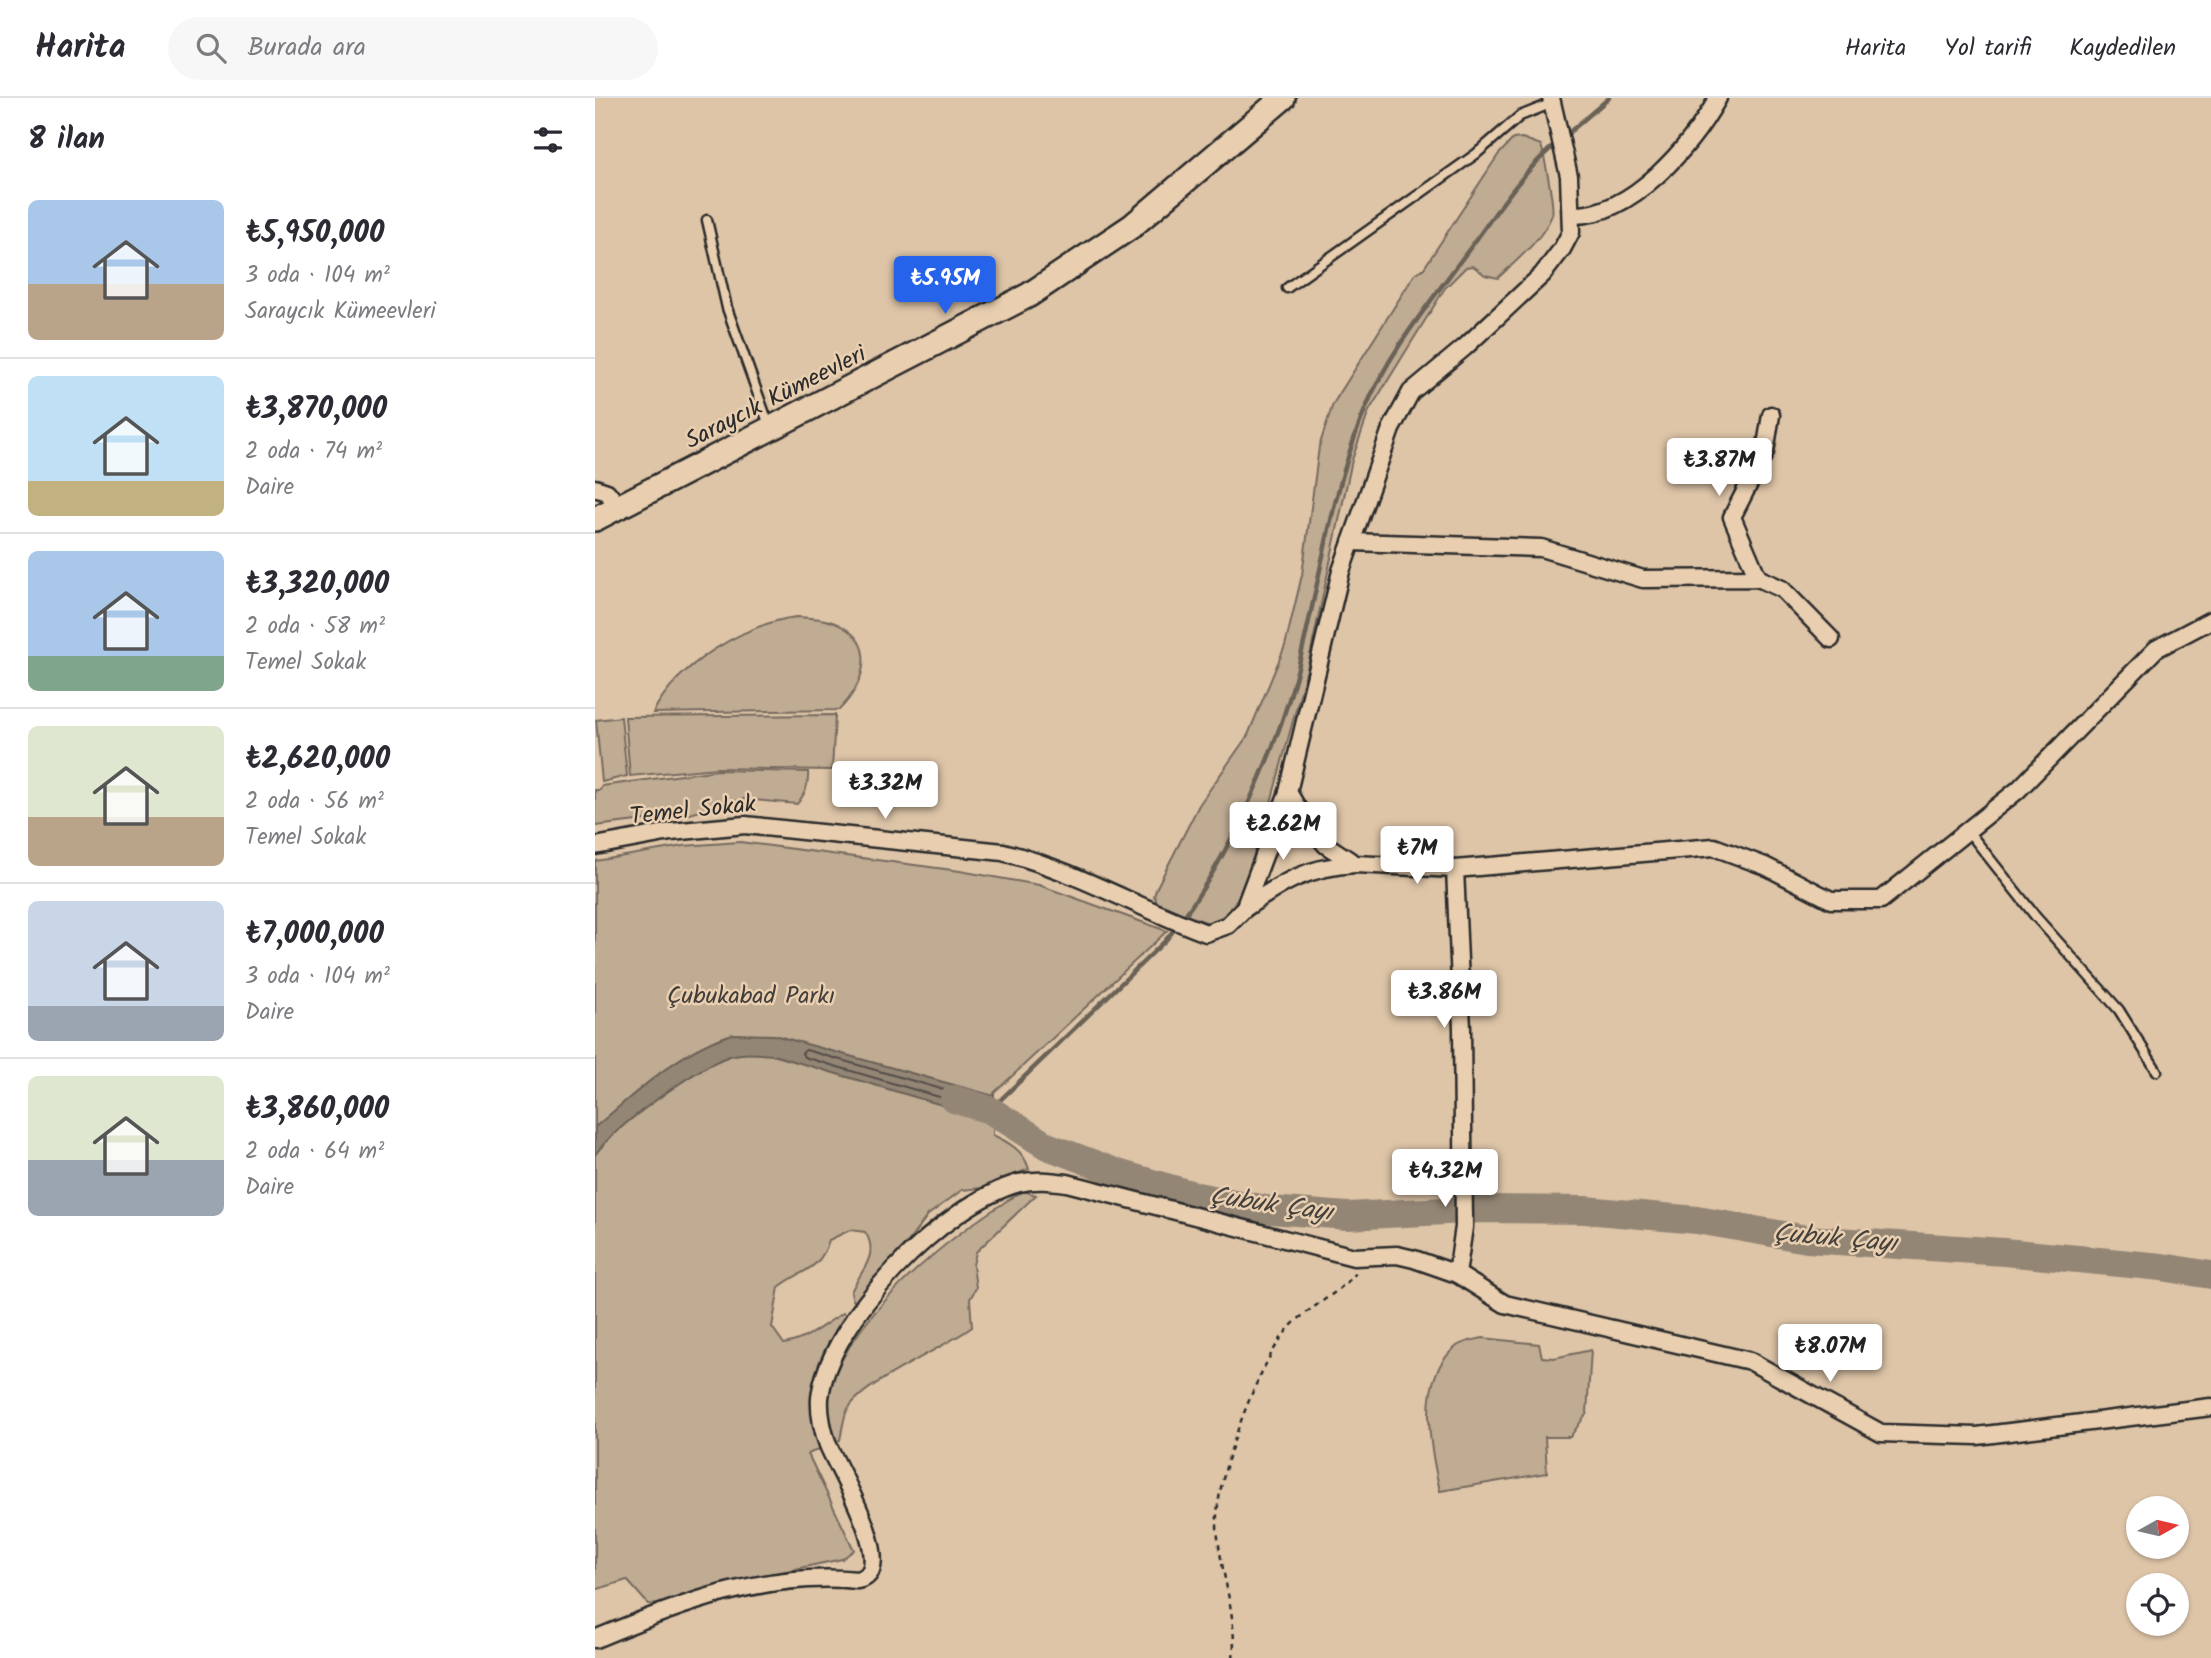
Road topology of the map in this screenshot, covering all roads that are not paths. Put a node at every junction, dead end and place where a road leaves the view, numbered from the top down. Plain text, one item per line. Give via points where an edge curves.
1 (1283, 98) edge
2 (1718, 98) edge
3 (1550, 101) edge
4 (1573, 215) junction
5 (707, 220) dead end
6 (1287, 288) dead end
7 (1771, 415) dead end
8 (770, 430) junction
9 (595, 488) edge
10 (619, 507) junction
11 (595, 519) edge
12 (1351, 542) junction
13 (1758, 578) junction
14 (2211, 620) edge
15 (1831, 639) dead end
16 (1288, 792) junction
17 (1968, 831) junction
18 (595, 846) edge
19 (1355, 864) junction
20 (1455, 869) junction
21 (1244, 909) junction
22 (2157, 1071) dead end
23 (1457, 1274) junction
24 (2211, 1407) edge
25 (595, 1639) edge

1 - 8 main road, Saraycık Kümeevleri via 1132,226 1070,270 971,327
2 - 4 street via 1687,145 1656,178 1601,211
3 - 4 street via 1565,150
3 - 6 lane via 1520,116 1476,154
4 - 12 street via 1571,232 1542,275 1411,392 1391,429
5 - 8 lane via 727,308
7 - 13 street via 1760,465 1732,517
8 - 10 main road, Saraycık Kümeevleri
9 - 10 street via 607,492
10 - 11 main road, Saraycık Kümeevleri
12 - 13 street via 1541,548 1643,579
12 - 16 street
13 - 15 street via 1782,589
14 - 17 street via 2156,649 2018,790
16 - 19 street via 1326,845
16 - 21 street
17 - 20 street via 1881,900 1831,900 1765,866 1714,847
17 - 22 lane via 2119,1010
18 - 21 street, Temel Sokak via 745,825 980,848 1039,863 1206,933 1227,925
19 - 20 street
19 - 21 street via 1300,874
20 - 23 street via 1464,1227
23 - 24 street via 1505,1304 1750,1362 1881,1433 1977,1436
23 - 25 street via 1397,1255 1333,1252 1067,1183 1034,1181 1007,1187 949,1221 893,1269 850,1328 822,1386 821,1420 827,1443 870,1538 871,1573 857,1580 807,1577 768,1581 652,1616

